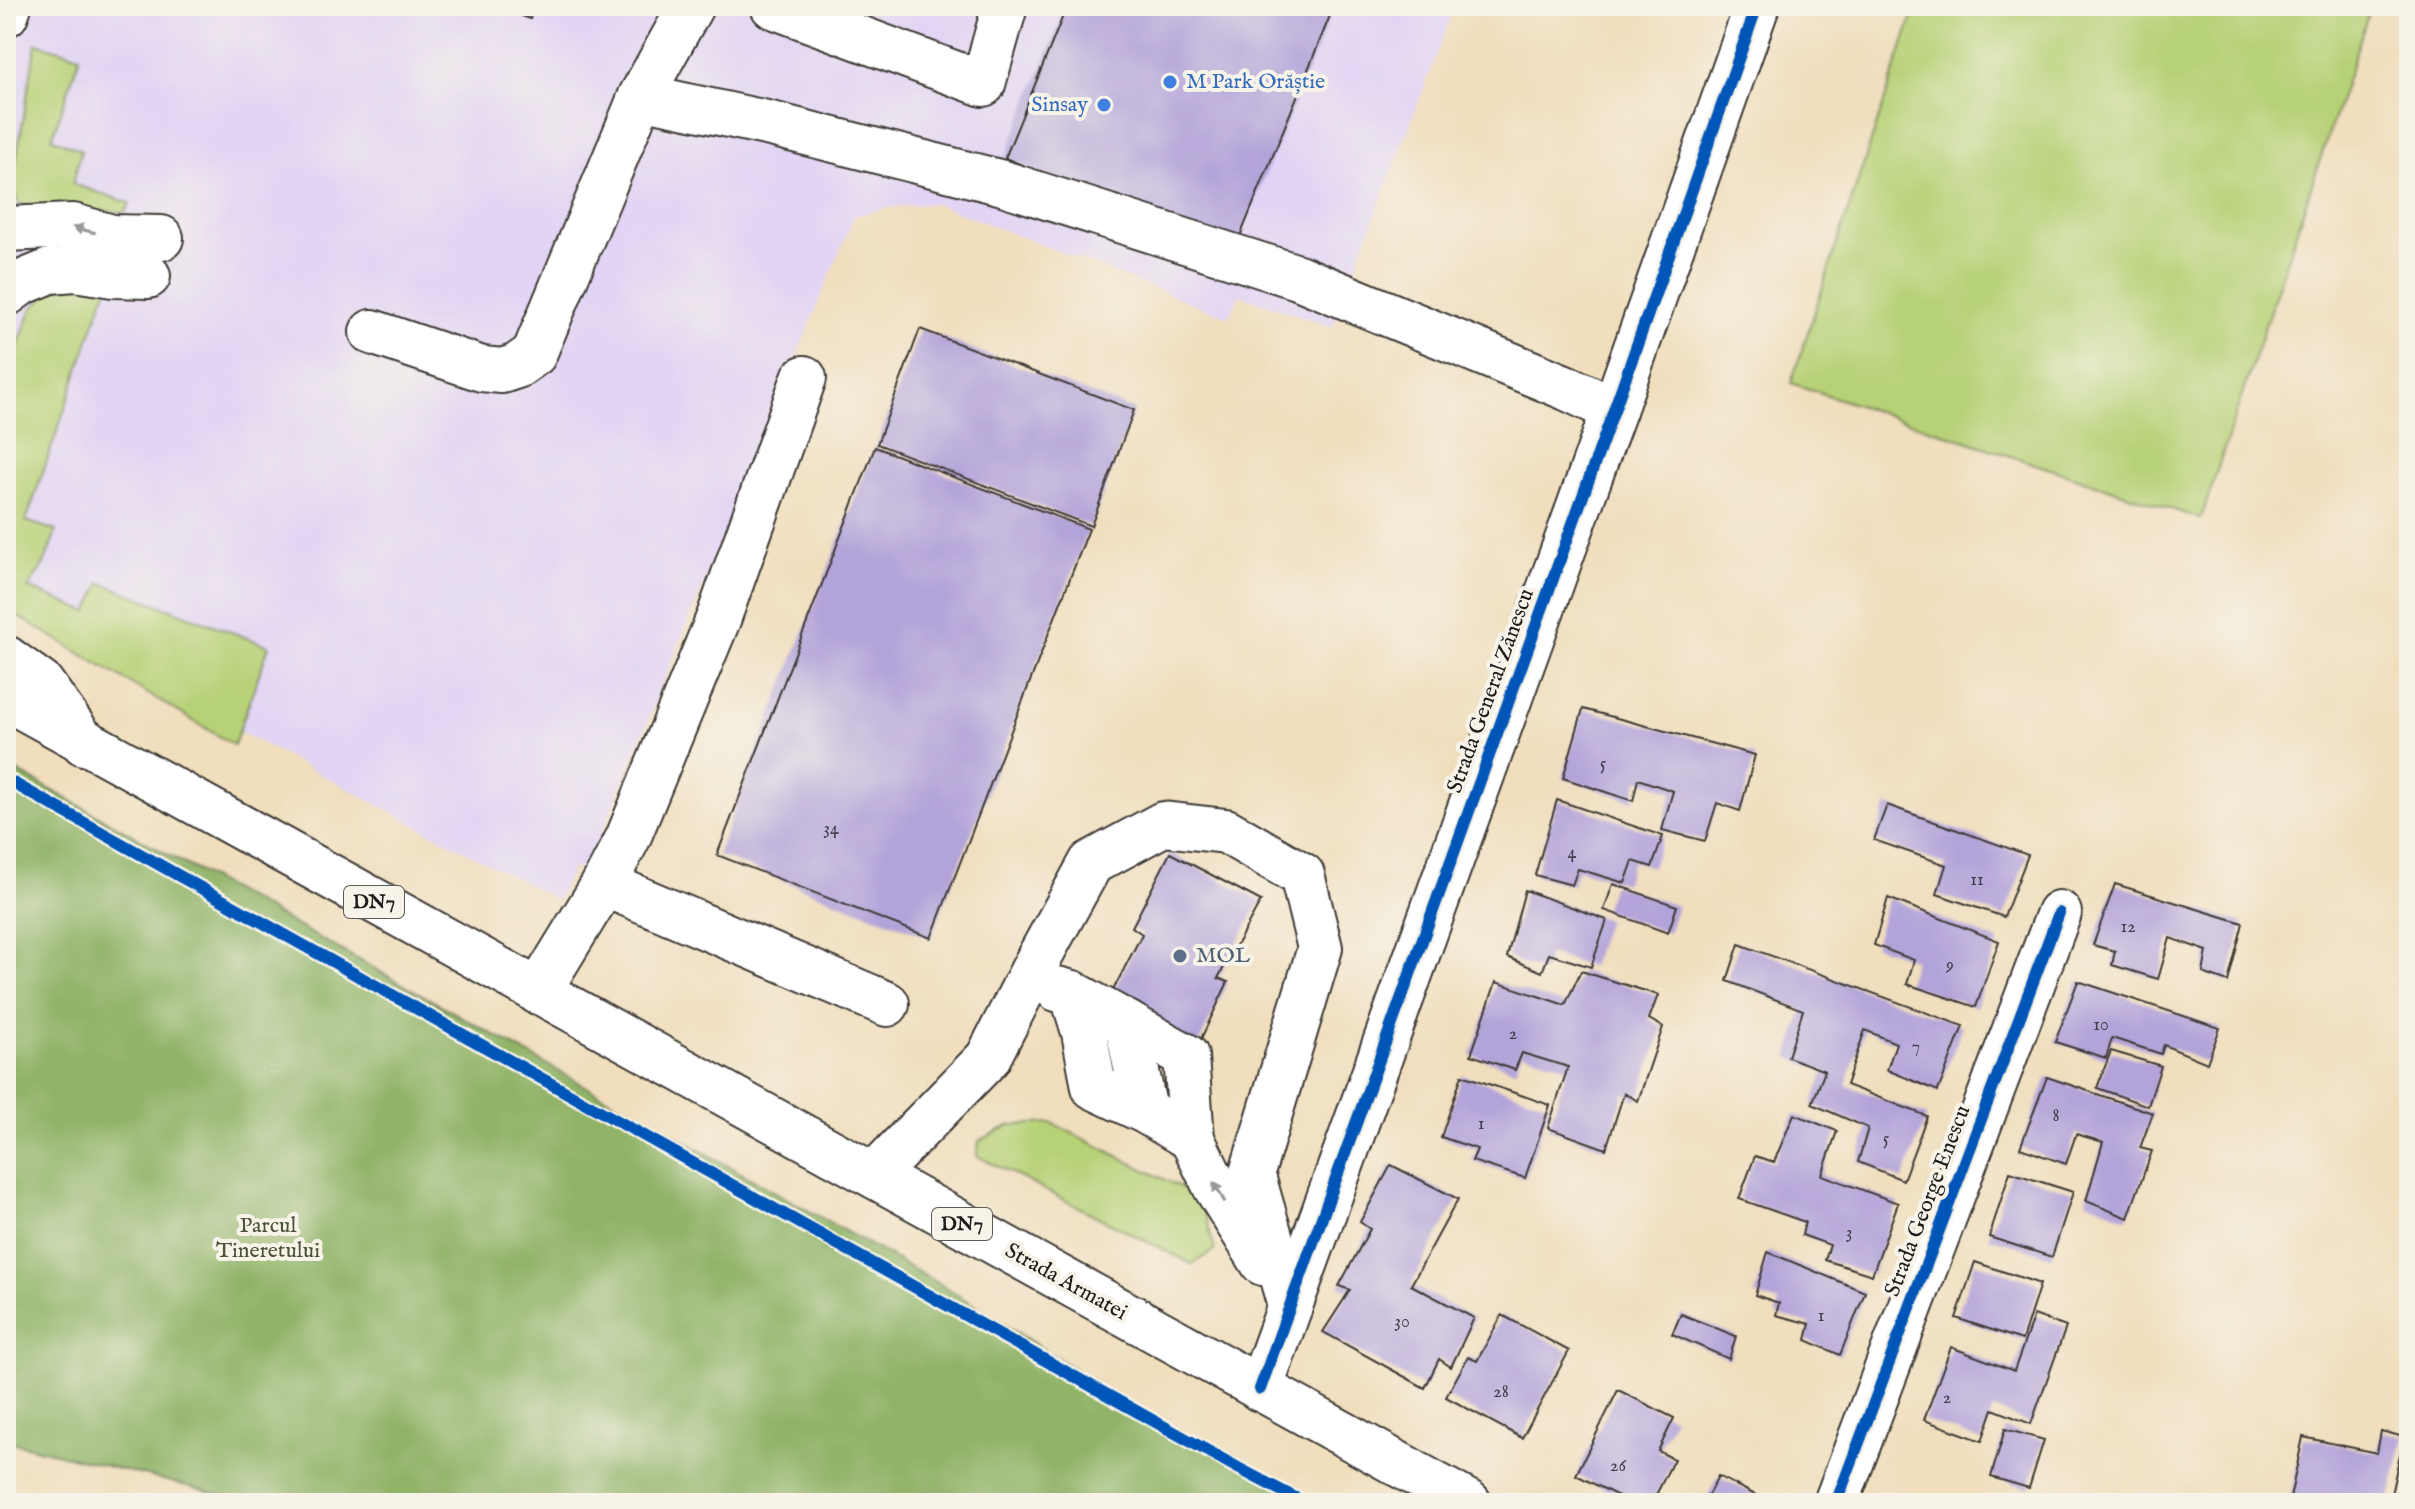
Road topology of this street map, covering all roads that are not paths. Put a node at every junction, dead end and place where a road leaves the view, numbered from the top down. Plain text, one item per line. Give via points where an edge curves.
1 (9, 6) edge
2 (691, 6) edge
3 (773, 6) edge
4 (1005, 6) edge
5 (1757, 6) edge
6 (6, 14) edge
7 (641, 96) junction
8 (6, 229) edge
9 (6, 294) edge
10 (372, 332) dead end
11 (804, 378) dead end
12 (1614, 410) junction
13 (6, 658) edge
14 (6, 698) edge
15 (84, 743) junction
16 (604, 884) junction
17 (2059, 913) dead end
18 (538, 992) junction
19 (887, 1004) dead end
20 (1009, 1014) junction
21 (1114, 1015) junction
22 (1131, 1105) junction
23 (1192, 1139) junction
24 (874, 1175) junction
25 (1290, 1306) junction
26 (1260, 1389) junction
27 (1469, 1503) edge
28 (1836, 1503) edge

1 - 6 street
2 - 7 street
3 - 4 street via 983,84
5 - 12 street, Strada General Zănescu
7 - 10 street via 528,360 502,371 482,369
7 - 12 street via 1003,183 1298,277
9 -> 8 street via 50,271 141,263 112,237 73,226
11 - 16 street via 719,617
12 - 25 street, Strada General Zănescu
13 - 15 street via 42,684
14 - 15 street, DN7
15 - 18 street, DN7
16 - 18 street
16 - 19 street
17 - 28 street, Strada George Enescu
18 - 24 street, Strada Armatei / DN7
20 - 21 street via 1057,989
20 - 24 street via 988,1058
20 - 25 street via 1091,863 1163,824 1226,831 1302,875 1320,948 1252,1173
21 - 22 street
21 - 22 street via 1084,1032 1094,1087
21 - 23 street via 1186,1056
22 - 23 street
25 -> 23 street
24 - 26 street, Strada Armatei / DN7
25 - 26 street, Strada General Zănescu
26 - 27 street, Strada Armatei / DN7

